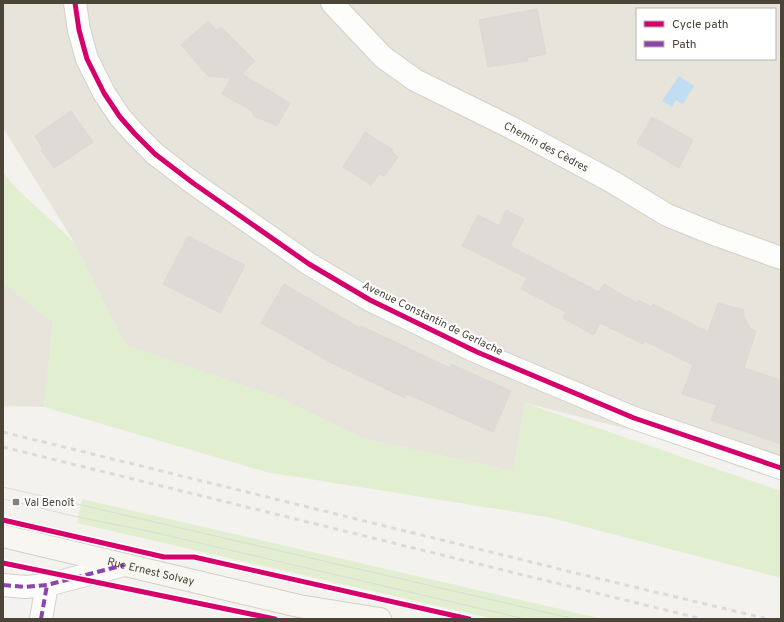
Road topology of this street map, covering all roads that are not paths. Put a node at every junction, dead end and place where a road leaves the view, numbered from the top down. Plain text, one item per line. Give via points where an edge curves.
1 (75, 3) edge
2 (332, 3) edge
3 (781, 258) edge
4 (781, 468) edge
5 (3, 536) edge
6 (124, 565) junction
7 (3, 585) edge
8 (47, 585) junction
9 (299, 606) junction
10 (41, 619) edge
11 (330, 619) edge
12 (380, 619) edge

1 - 4 street, Avenue Constantin de Gerlache via 87,59 104,93 135,134 155,154 193,183 309,264 370,300 477,352 634,418
2 - 3 street, Chemin des Cèdres via 383,57 415,80 611,181 667,215
5 - 6 street, Rue Ernest Solvay
6 - 8 street
6 - 9 street, Rue Ernest Solvay
7 - 8 street
8 - 10 street
9 - 11 street, Rue Ernest Solvay
9 - 12 street, Rue Ernest Solvay

